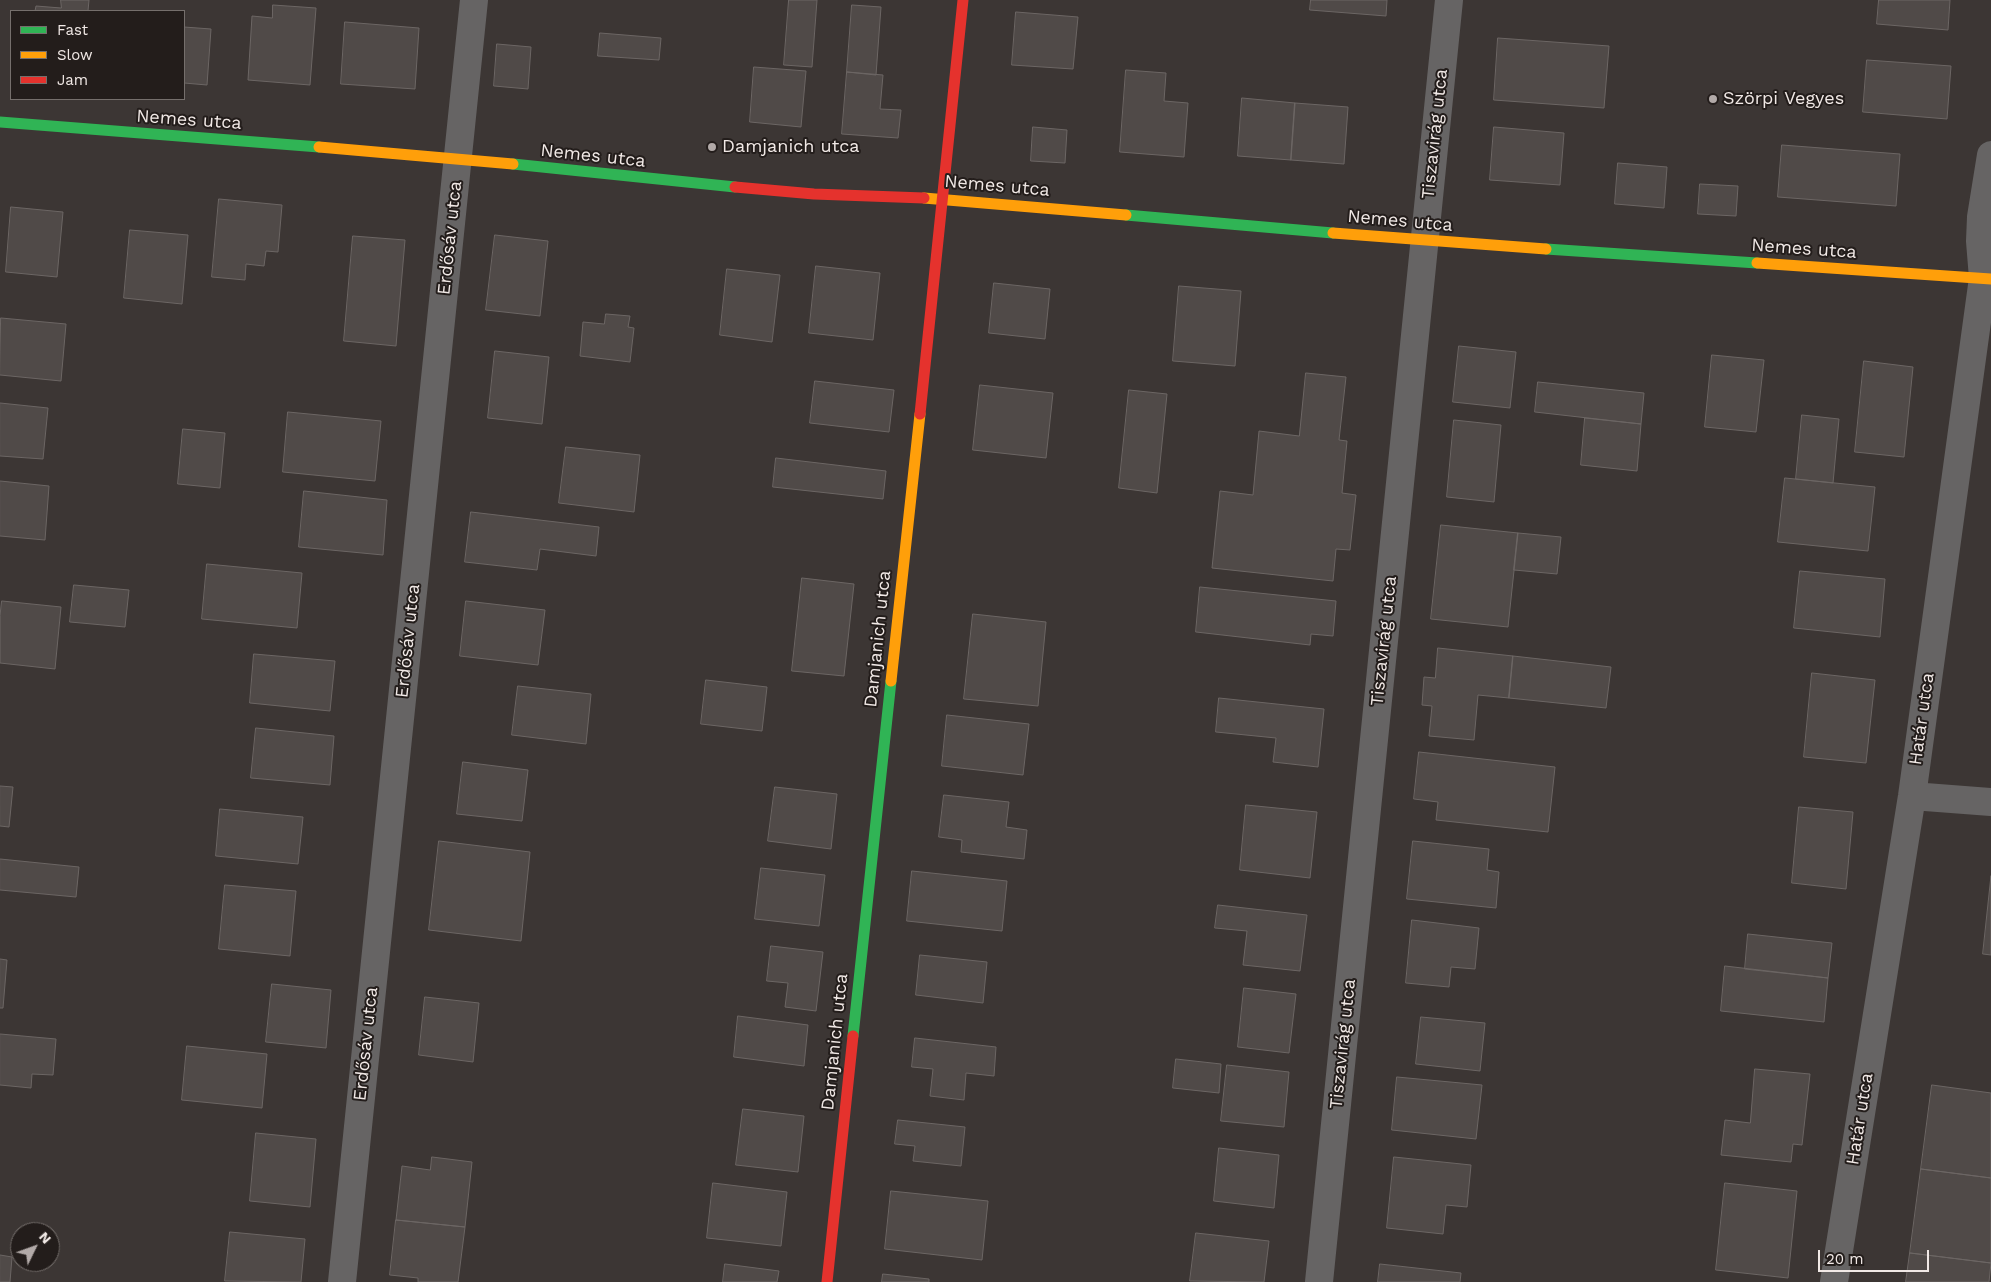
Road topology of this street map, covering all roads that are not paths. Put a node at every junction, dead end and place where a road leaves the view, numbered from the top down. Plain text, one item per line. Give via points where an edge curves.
1 (474, 0) edge
2 (963, 0) edge
3 (1449, 0) edge
4 (0, 122) edge
5 (1991, 155) edge
6 (458, 158) junction
7 (943, 199) junction
8 (1424, 241) junction
9 (1987, 278) edge
10 (1912, 796) junction
11 (1991, 802) edge
12 (342, 1282) edge
13 (827, 1282) edge
14 (1319, 1282) edge
15 (1834, 1282) edge

1 - 6 street, Erdősáv utca
2 - 7 street, Damjanich utca
3 - 8 street, Tiszavirág utca
4 - 6 street, Nemes utca
5 - 9 street, Határ utca via 1980,241
6 - 7 street, Nemes utca via 814,194
6 - 12 street, Erdősáv utca
7 - 8 street, Nemes utca
7 - 13 street, Damjanich utca
8 - 9 street, Nemes utca
8 - 14 street, Tiszavirág utca
9 - 10 street, Határ utca
10 - 11 street
10 - 15 street, Határ utca

